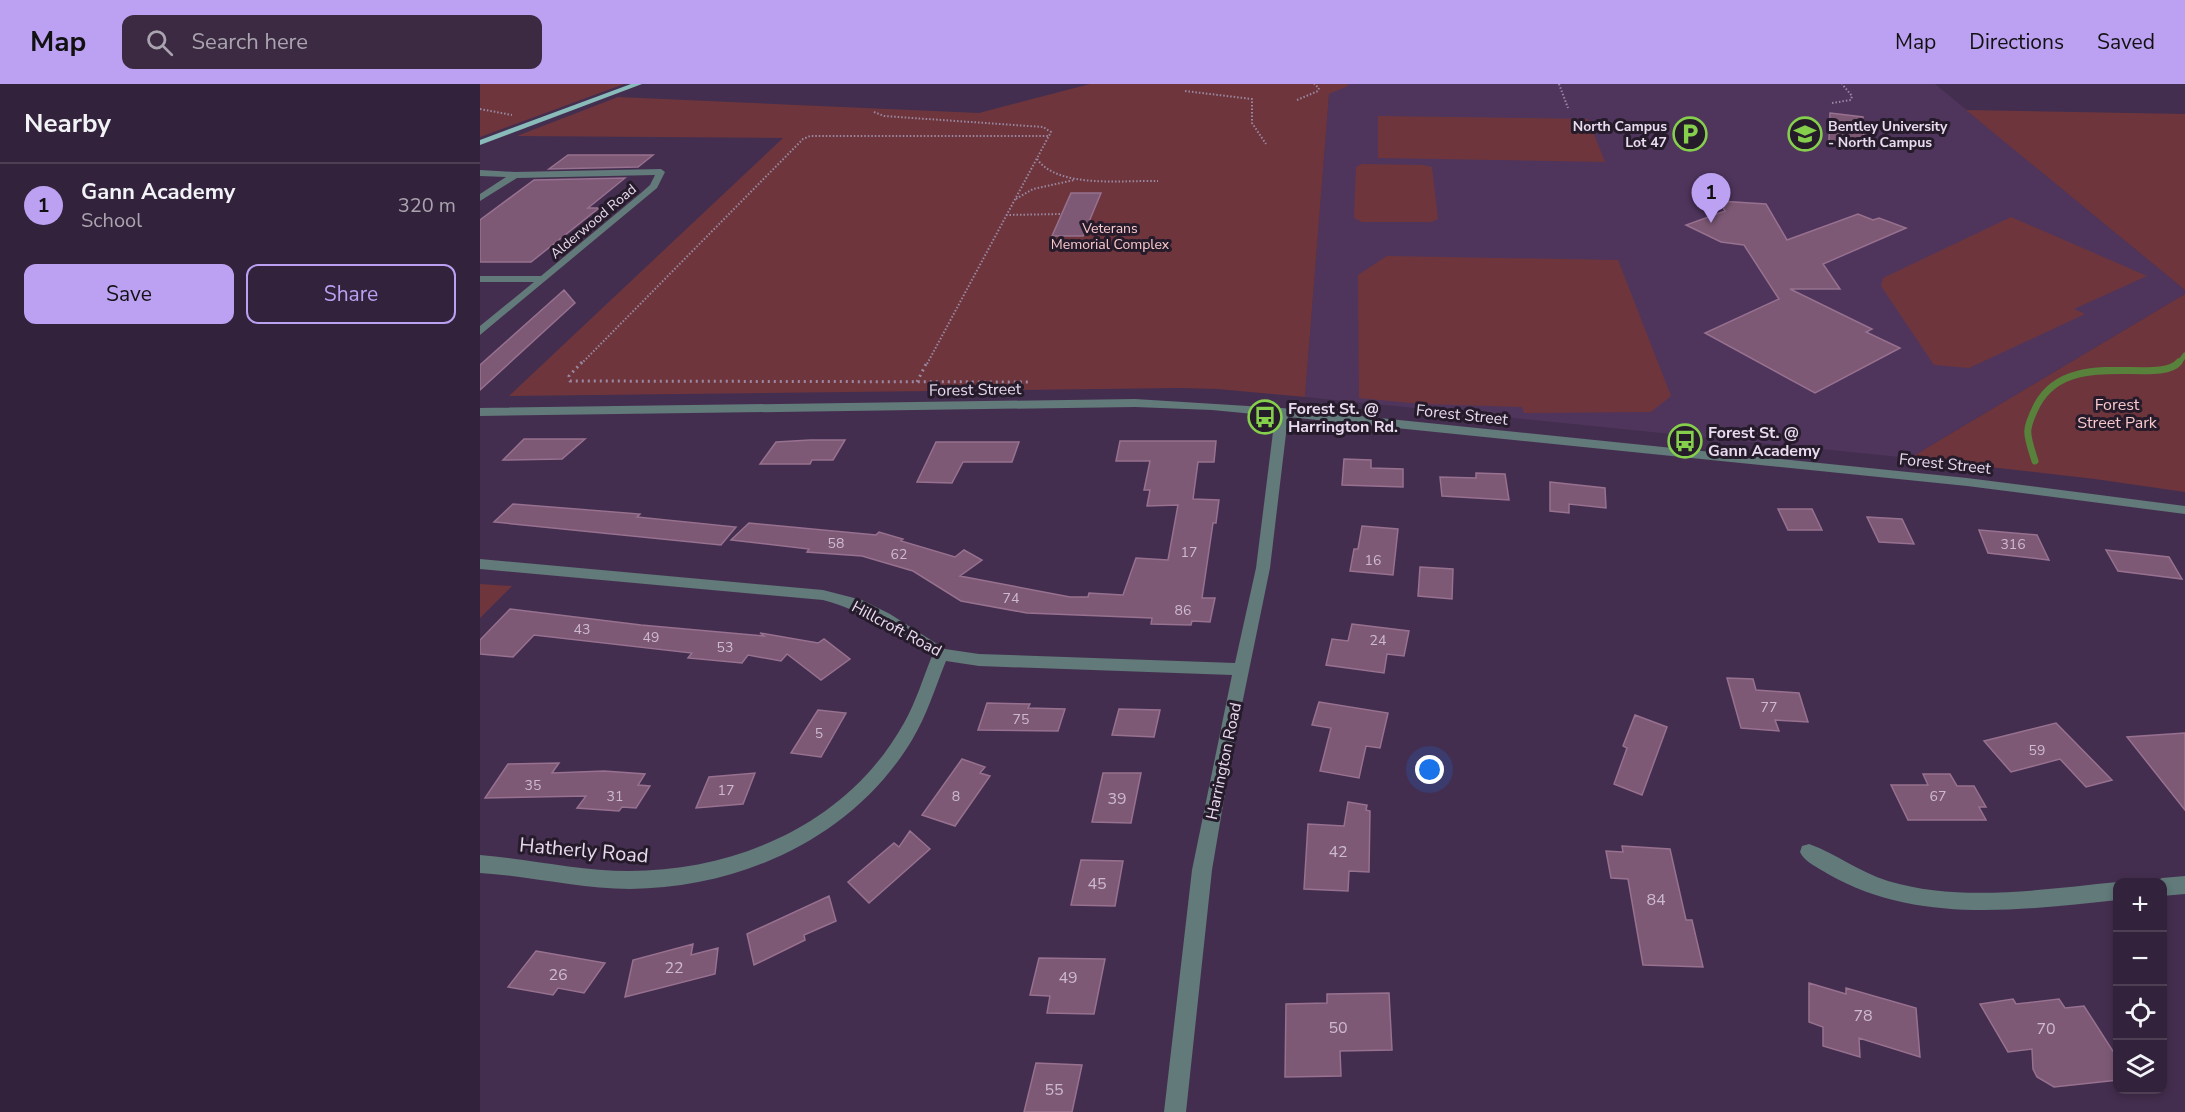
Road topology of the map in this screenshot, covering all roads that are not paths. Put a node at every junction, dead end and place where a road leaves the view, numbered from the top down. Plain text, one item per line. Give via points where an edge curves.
1 (638, 84) edge
2 (480, 143) edge
3 (480, 173) edge
4 (515, 175) junction
5 (480, 198) edge
6 (480, 279) edge
7 (544, 279) junction
8 (480, 332) edge
9 (480, 412) edge
10 (1281, 412) junction
11 (2185, 510) edge
12 (480, 564) edge
13 (941, 654) junction
14 (1243, 669) junction
15 (1809, 852) dead end
16 (480, 864) edge
17 (2185, 885) edge
18 (2167, 887) edge
19 (2113, 891) edge
20 (1175, 1112) edge

1 - 2 main road
3 - 4 street, Alderwood Road
4 - 5 street
4 - 7 street, Alderwood Road via 661,172 654,186
6 - 7 street
7 - 8 street, Alderwood Road
9 - 10 street, Forest Street via 1162,403
10 - 11 street, Forest Street via 1967,482
10 - 14 street, Harrington Road via 1268,535
12 - 13 street, Hillcroft Road via 823,595 857,604 885,618
13 - 14 street, Hillcroft Road via 979,660
13 - 16 street, Hatherly Road via 905,737 877,776 840,812 795,842 741,865 690,877 628,880
14 - 20 street, Harrington Road via 1202,870
15 - 19 street via 1857,879 1900,894 1968,903
17 - 18 street

